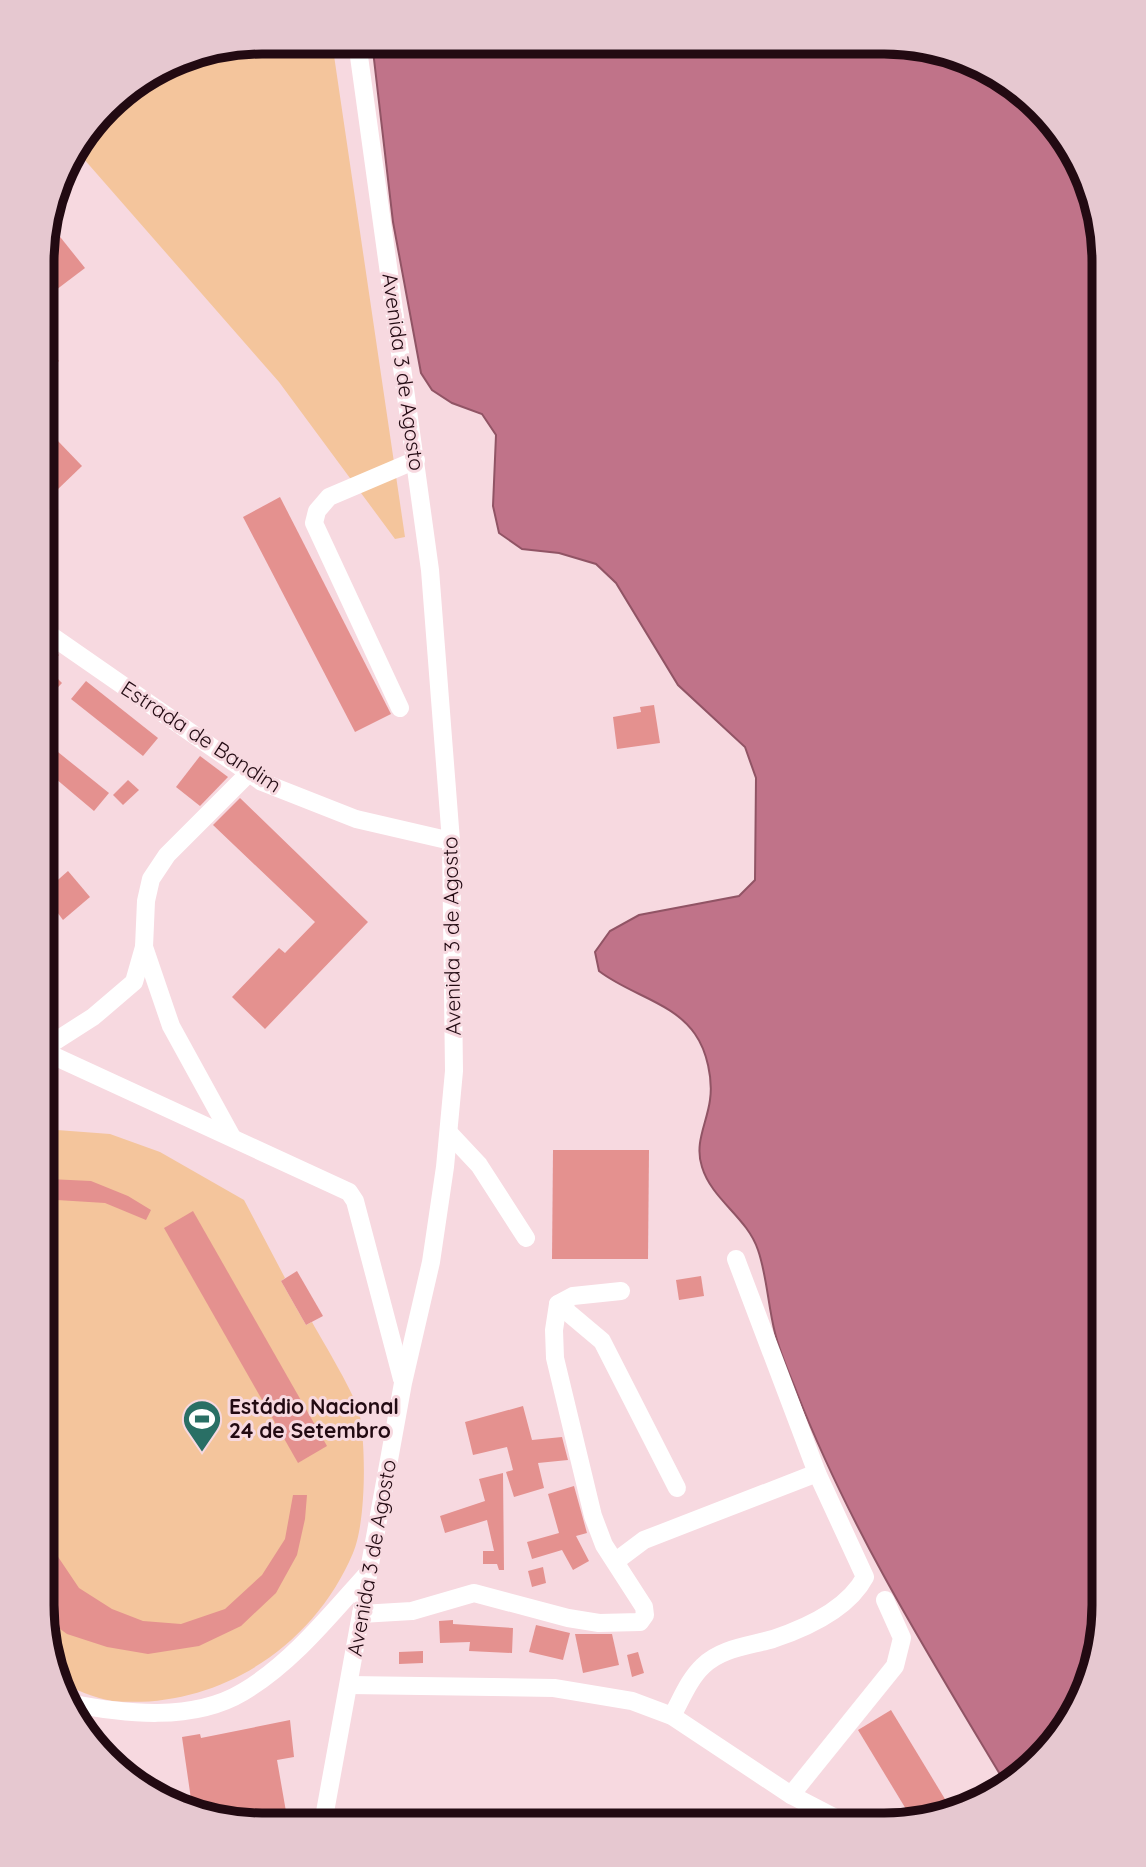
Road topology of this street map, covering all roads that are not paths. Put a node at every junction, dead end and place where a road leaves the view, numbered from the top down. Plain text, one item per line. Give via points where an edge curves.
1 (359, 54) edge
2 (416, 460) junction
3 (54, 641) edge
4 (400, 708) dead end
5 (248, 774) junction
6 (451, 841) junction
7 (144, 947) junction
8 (54, 1043) edge
9 (54, 1055) edge
10 (449, 1133) junction
11 (232, 1137) junction
12 (526, 1238) dead end
13 (736, 1259) dead end
14 (621, 1291) dead end
15 (558, 1304) junction
16 (403, 1383) junction
17 (817, 1473) junction
18 (677, 1488) dead end
19 (616, 1561) junction
20 (368, 1573) junction
21 (885, 1600) dead end
22 (361, 1614) junction
23 (349, 1685) junction
24 (80, 1704) edge
25 (671, 1716) junction
26 (791, 1795) junction
27 (325, 1813) edge
28 (826, 1813) edge

1 - 2 street, Avenida 3 de Agosto
2 - 4 street via 329,497 314,523
2 - 6 street, Avenida 3 de Agosto via 430,570
3 - 5 street, Estrada de Bandim
5 - 6 street, Estrada de Bandim via 345,815
5 - 7 street via 167,855 151,879
6 - 10 street, Avenida 3 de Agosto via 454,1070
7 - 8 street via 134,982
7 - 11 street via 171,1026
9 - 11 street
10 - 12 street via 479,1165
10 - 16 street, Avenida 3 de Agosto via 431,1262
11 - 16 street via 349,1192
13 - 17 street
14 - 15 street via 573,1296
15 - 18 street via 602,1341
15 - 19 street via 555,1358 593,1516
16 - 20 street, Avenida 3 de Agosto
17 - 19 street via 644,1540
17 - 25 street via 860,1562 865,1577 860,1587 818,1620 728,1650 703,1665
19 - 22 street via 645,1607 645,1615 634,1624 568,1618 474,1593 412,1611
20 - 22 street, Avenida 3 de Agosto
20 - 24 street via 318,1629 242,1693 201,1708 153,1714
21 - 26 street via 902,1638 895,1666
22 - 23 street, Avenida 3 de Agosto
23 - 25 street via 554,1688 632,1701
23 - 27 street, Avenida 3 de Agosto
25 - 26 street
26 - 28 street

